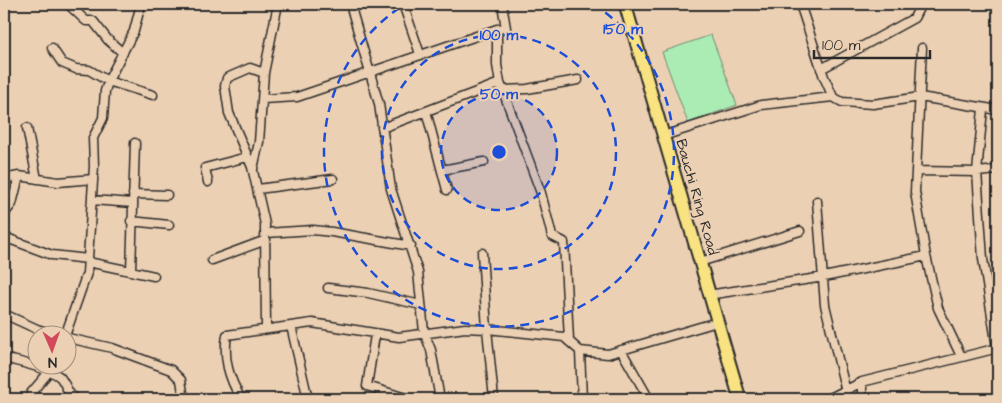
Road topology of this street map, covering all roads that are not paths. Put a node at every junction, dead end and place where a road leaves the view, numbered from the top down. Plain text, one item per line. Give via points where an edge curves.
1 (141, 4) edge
2 (278, 4) edge
3 (350, 4) edge
4 (403, 4) edge
5 (502, 4) edge
6 (626, 4) edge
7 (800, 4) edge
8 (919, 4) edge
9 (70, 6) dead end
10 (497, 30) junction
11 (52, 48) dead end
12 (922, 48) dead end
13 (123, 53) junction
14 (420, 54) junction
15 (820, 69) junction
16 (264, 73) junction
17 (369, 74) junction
18 (578, 80) dead end
19 (108, 81) junction
20 (502, 86) junction
21 (153, 95) dead end
22 (833, 97) junction
23 (920, 97) junction
24 (263, 99) junction
25 (983, 109) junction
26 (998, 110) edge
27 (426, 111) junction
28 (27, 128) dead end
29 (382, 128) junction
30 (663, 136) junction
31 (134, 143) dead end
32 (247, 156) junction
33 (484, 162) dead end
34 (253, 169) junction
35 (442, 170) junction
36 (998, 170) edge
37 (916, 171) junction
38 (977, 172) junction
39 (19, 176) junction
40 (4, 179) edge
41 (37, 179) junction
42 (333, 179) dead end
43 (93, 180) junction
44 (208, 182) dead end
45 (258, 189) junction
46 (447, 190) dead end
47 (167, 195) dead end
48 (133, 198) junction
49 (92, 200) junction
50 (817, 201) dead end
51 (4, 214) edge
52 (131, 221) junction
53 (169, 225) dead end
54 (800, 231) dead end
55 (266, 236) junction
56 (4, 237) edge
57 (411, 246) junction
58 (482, 253) dead end
59 (926, 256) junction
60 (88, 260) junction
61 (212, 260) dead end
62 (700, 262) junction
63 (131, 271) junction
64 (154, 276) dead end
65 (824, 277) junction
66 (328, 288) dead end
67 (708, 295) junction
68 (421, 306) junction
69 (4, 314) edge
70 (717, 322) junction
71 (30, 326) edge
72 (70, 326) edge
73 (291, 326) junction
74 (266, 328) junction
75 (487, 329) junction
76 (424, 332) junction
77 (375, 335) junction
78 (78, 340) edge
79 (569, 340) junction
80 (998, 348) edge
81 (621, 350) junction
82 (580, 351) junction
83 (961, 356) junction
84 (4, 358) edge
85 (28, 364) edge
86 (45, 376) edge
87 (59, 376) edge
88 (862, 382) junction
89 (846, 392) junction
90 (30, 399) edge
91 (75, 399) edge
92 (184, 399) edge
93 (241, 399) edge
94 (308, 399) edge
95 (409, 399) edge
96 (440, 399) edge
97 (494, 399) edge
98 (582, 399) edge
99 (649, 399) edge
100 (740, 399) edge
101 (828, 399) edge
102 (862, 399) edge

1 - 13 street via 140,15
2 - 16 street
3 - 17 street
4 - 14 street
5 - 10 street via 506,28
6 - 30 main road, Bauchi Ring Road
7 - 15 street
8 - 15 street via 914,18
9 - 13 street via 86,20 93,21
10 - 14 street
10 - 20 street
11 - 19 street via 62,63 89,70
12 - 23 street
13 - 19 street
14 - 17 street
15 - 22 street
16 - 24 street
16 - 32 street via 250,68 227,78 225,86 229,113
17 - 24 street via 297,97
17 - 29 street via 379,104
18 - 20 street via 527,89
19 - 21 street
19 - 43 street via 103,118 93,138
20 - 27 street
20 - 79 street via 541,193 552,236 564,242
22 - 23 street via 842,102 873,104
22 - 30 street via 761,105
23 - 25 street
23 - 37 street
24 - 34 street
25 - 26 street
25 - 38 street
27 - 29 street
27 - 35 street
28 - 41 street
29 - 57 street via 391,189
30 - 62 main road, Bauchi Ring Road
31 - 48 street
32 - 34 street
32 - 44 street via 205,168
33 - 35 street
34 - 45 street
35 - 46 street
36 - 38 street
37 - 38 street
37 - 59 street via 915,192
38 - 80 street via 983,259
39 - 40 street
39 - 41 street
39 - 51 street via 12,204
41 - 43 street via 58,182
42 - 45 street
43 - 49 street
45 - 55 street
47 - 48 street
48 - 49 street
48 - 52 street
49 - 60 street
50 - 65 street
52 - 53 street
52 - 63 street
54 - 62 street
55 - 57 street via 313,230
55 - 61 street
55 - 74 street
56 - 60 street via 52,255
57 - 68 street via 418,272
58 - 75 street
59 - 65 street
59 - 83 street via 938,308
60 - 63 street
60 - 72 street via 87,273
62 - 67 main road, Bauchi Ring Road
63 - 64 street
65 - 67 street
65 - 89 street via 825,305
66 - 68 street via 368,293
67 - 70 main road, Bauchi Ring Road
68 - 76 street
69 - 71 street
70 - 81 street
70 - 100 main road, Bauchi Ring Road
73 - 74 street
73 - 77 street via 312,322
73 - 94 street
74 - 93 street via 227,335 225,360
75 - 76 street
75 - 79 street via 548,334
75 - 97 street
76 - 77 street via 408,337
76 - 96 street
77 - 95 street via 367,386
78 - 92 street via 112,348 171,370 181,380
79 - 82 street
80 - 83 street
81 - 82 street via 608,354
81 - 99 street
82 - 98 street
83 - 88 street
84 - 85 street
86 - 90 street
87 - 91 street
88 - 89 street
88 - 102 street
89 - 101 street

